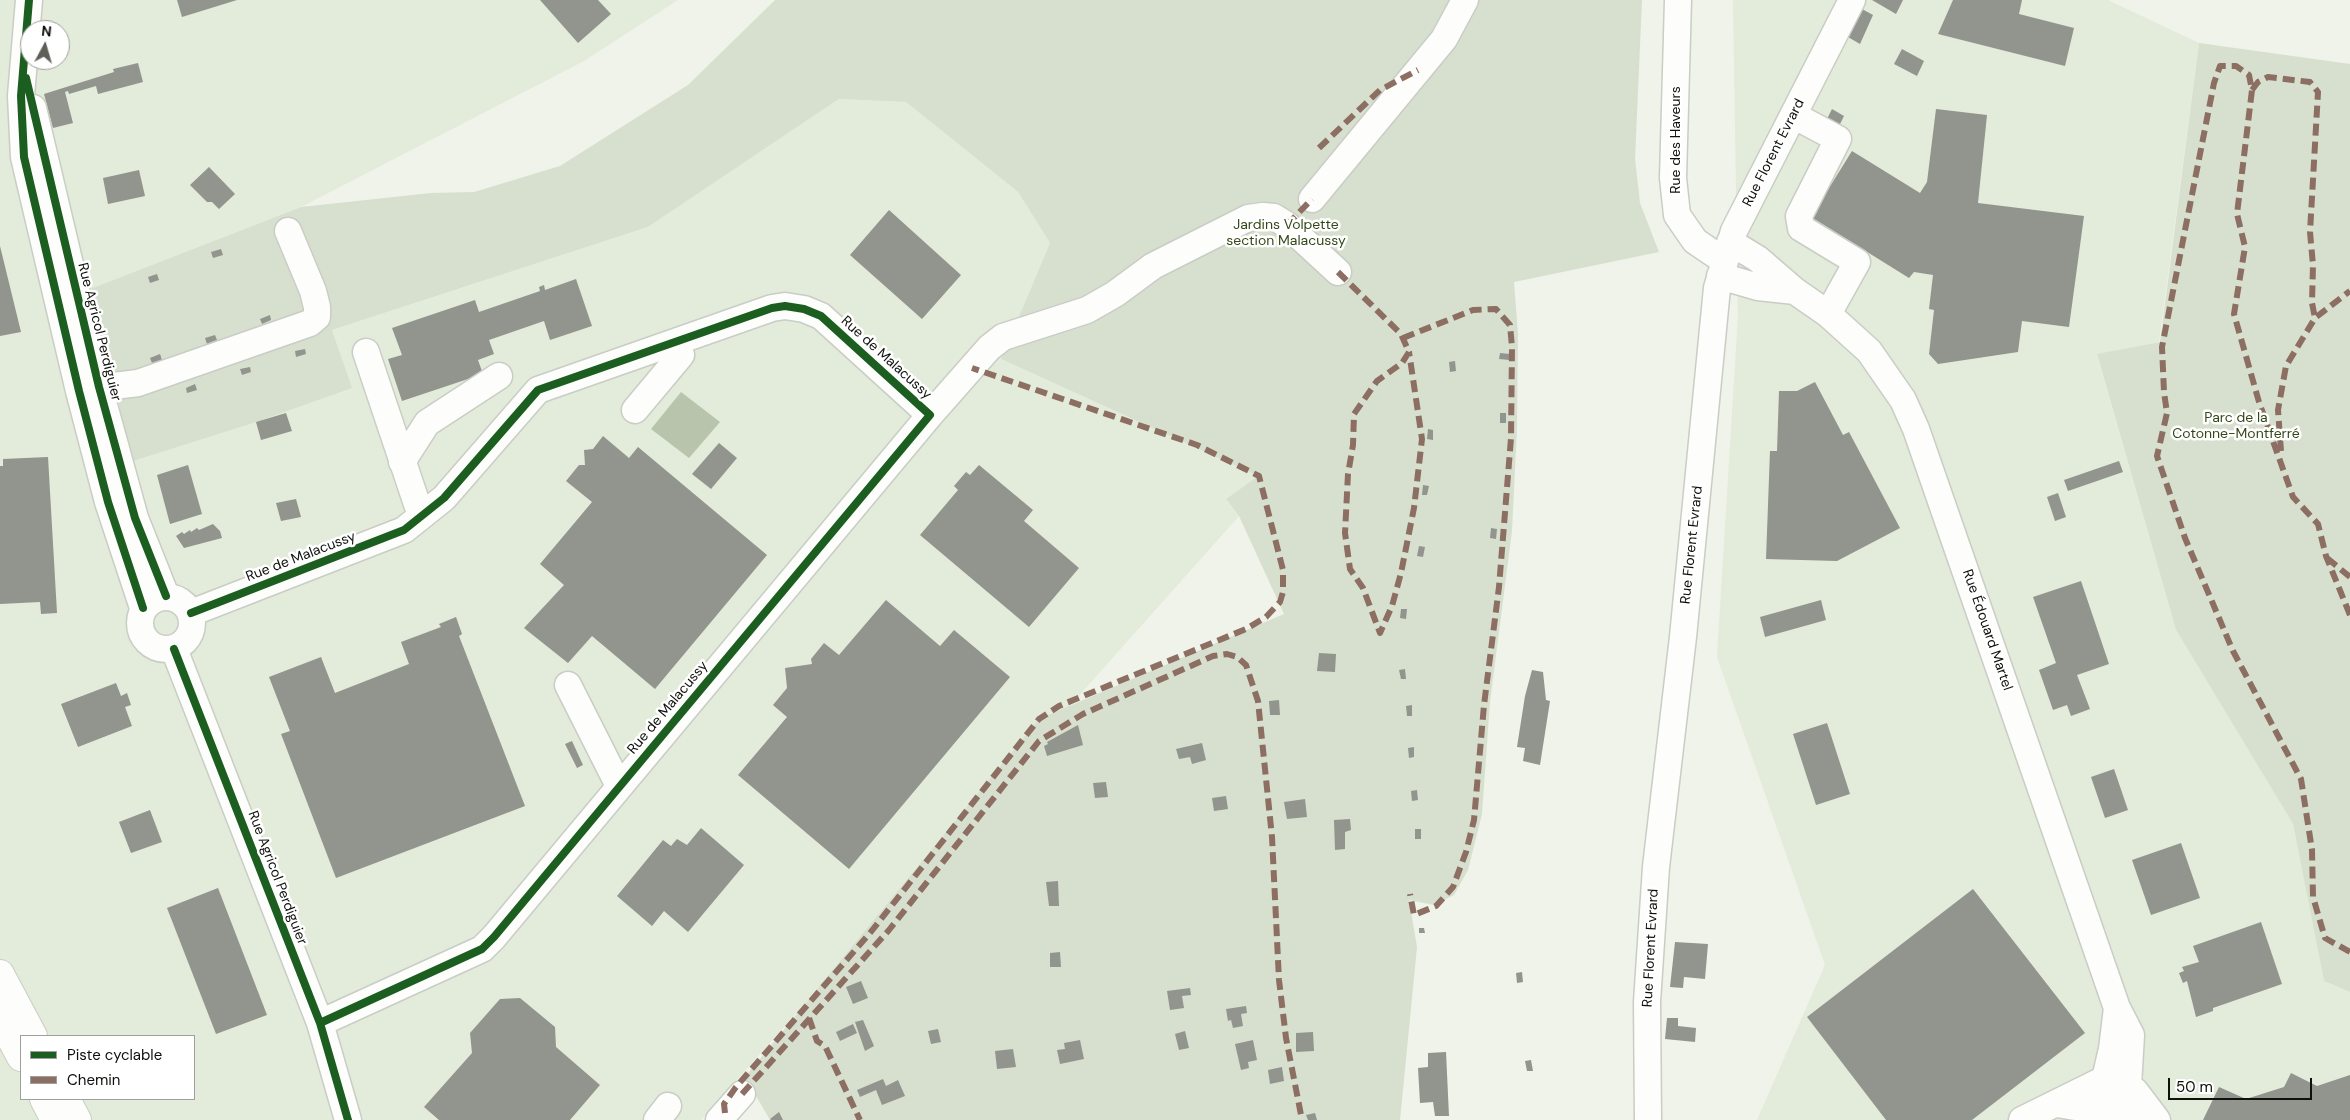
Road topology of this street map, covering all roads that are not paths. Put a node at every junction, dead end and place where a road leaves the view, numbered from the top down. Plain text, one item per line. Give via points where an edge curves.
1 (29, 0) edge
2 (1465, 0) edge
3 (1678, 0) edge
4 (1852, 0) edge
5 (1793, 115) junction
6 (1312, 199) dead end
7 (288, 231) dead end
8 (1725, 259) junction
9 (1338, 272) dead end
10 (1795, 292) junction
11 (1828, 314) junction
12 (676, 342) junction
13 (366, 352) dead end
14 (499, 376) dead end
15 (89, 389) junction
16 (635, 410) dead end
17 (930, 414) junction
18 (402, 462) junction
19 (420, 516) junction
20 (166, 596) junction
21 (143, 608) junction
22 (191, 613) junction
23 (174, 649) junction
24 (568, 685) dead end
25 (619, 786) junction
26 (0, 974) edge
27 (0, 1018) edge
28 (320, 1023) junction
29 (32, 1035) edge
30 (20, 1055) edge
31 (742, 1094) dead end
32 (2120, 1098) edge
33 (45, 1100) edge
34 (67, 1100) edge
35 (55, 1120) edge
36 (77, 1120) edge
37 (348, 1120) edge
38 (719, 1120) edge
39 (1648, 1120) edge
40 (2022, 1120) edge
41 (2156, 1120) edge

1 - 15 street, Rue Agricol Perdiguier via 21,117 24,157
2 - 6 street via 1444,39
3 - 8 street, Rue des Haveurs via 1674,178 1677,215 1695,241
4 - 5 street, Rue Florent Evrard
5 - 8 street, Rue Florent Evrard
5 - 11 street via 1838,139 1799,216 1801,228 1857,262
7 - 15 street via 313,291 317,317 310,323 138,383
8 - 10 street, Rue Édouard Martel via 1758,287
8 - 10 street, Rue Édouard Martel via 1758,260
8 - 39 street, Rue Florent Evrard via 1656,867 1647,1002
9 - 17 street via 1274,217 1248,218 1153,266 1087,310 1003,337 989,348
10 - 11 street, Rue Édouard Martel
11 - 32 street, Rue Édouard Martel via 1869,352 1903,400 1916,429 2117,1008 2112,1050
12 - 16 street via 681,355
12 - 17 street, Rue de Malacussy via 772,308 804,309 821,316
12 - 19 street, Rue de Malacussy via 538,390 444,498
13 - 18 street
14 - 18 street via 427,423
15 - 20 street, Rue Agricol Perdiguier
15 - 21 street, Rue Agricol Perdiguier via 108,502
17 - 25 street, Rue de Malacussy
18 - 19 street
19 - 22 street, Rue de Malacussy via 404,530
20 - 21 street
20 - 22 street via 182,601
21 - 23 street, Rue Agricol Perdiguier via 139,625 145,640 158,649
22 - 23 street via 193,627 186,641
23 - 28 street, Rue Agricol Perdiguier
24 - 25 street
25 - 28 street, Rue de Malacussy via 482,948
26 - 29 highway
27 - 30 highway
28 - 37 street, Rue Agricol Perdiguier
31 - 38 street
32 - 40 street via 2082,1108 2057,1104
32 - 41 street via 2148,1106
33 - 35 highway
34 - 36 highway

